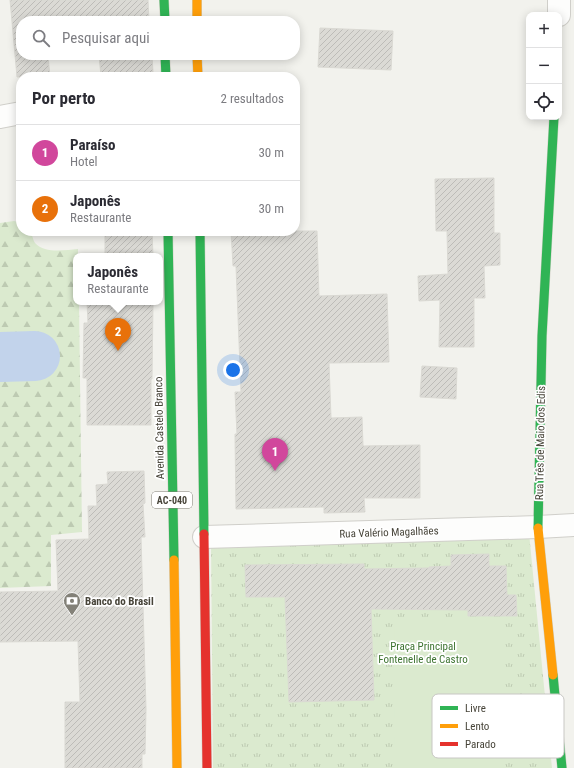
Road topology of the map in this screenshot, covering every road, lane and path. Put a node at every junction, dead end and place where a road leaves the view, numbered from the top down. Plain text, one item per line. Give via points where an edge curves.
1 (164, 0) edge
2 (197, 0) edge
3 (559, 0) edge
4 (559, 12) edge
5 (165, 16) edge
6 (197, 16) edge
7 (165, 60) edge
8 (197, 60) edge
9 (166, 72) edge
10 (198, 72) edge
11 (16, 114) edge
12 (0, 117) edge
13 (554, 120) edge
14 (168, 236) edge
15 (200, 236) edge
16 (574, 525) edge
17 (538, 527) junction
18 (204, 537) junction
19 (555, 694) edge
20 (561, 758) edge
21 (177, 768) edge
22 (207, 768) edge
23 (562, 768) edge

1 - 5 main road
2 - 6 main road
3 - 4 street
7 - 9 main road
8 - 10 main road
11 - 12 street
13 - 17 main road, Rua Três de Maio dos Edis via 542,336
14 - 21 main road, Avenida Castelo Branco / AC-040
15 - 18 main road, AC-040
16 - 17 street, Rua Valério Magalhães
17 - 18 street, Rua Valério Magalhães
17 - 19 main road, Rua Três de Maio dos Edis
18 - 22 main road, AC-040
20 - 23 main road, Rua Três de Maio dos Edis

